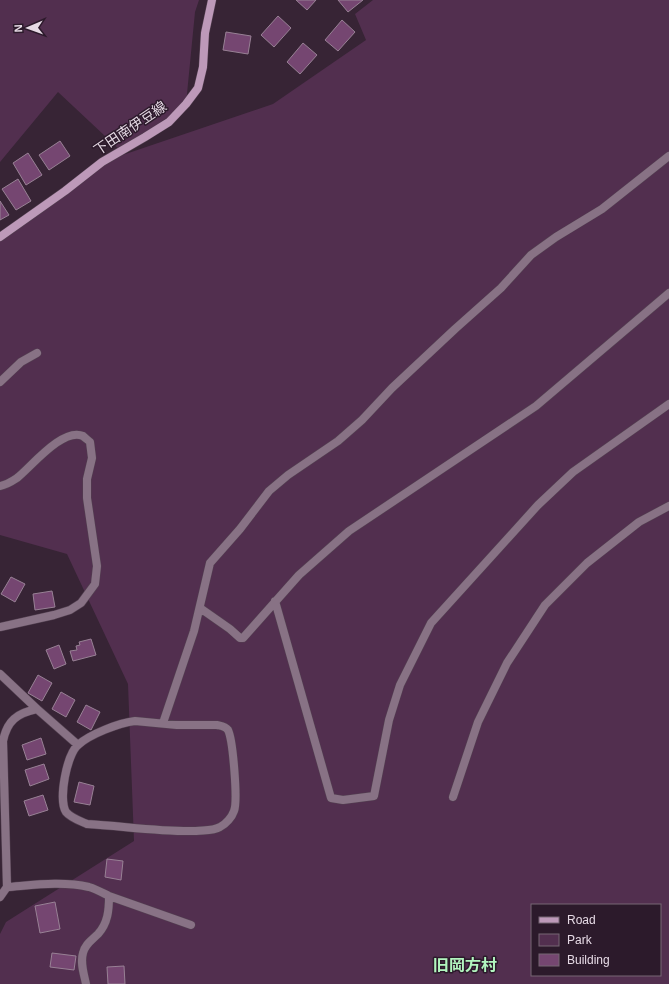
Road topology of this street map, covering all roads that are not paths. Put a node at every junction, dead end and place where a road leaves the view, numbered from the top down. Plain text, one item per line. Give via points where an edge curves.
1 (212, 0) edge
2 (669, 156) edge
3 (0, 237) edge
4 (669, 293) edge
5 (37, 353) dead end
6 (0, 382) edge
7 (669, 404) edge
8 (0, 486) edge
9 (669, 506) edge
10 (275, 601) junction
11 (200, 608) junction
12 (0, 628) edge
13 (0, 674) edge
14 (37, 709) junction
15 (163, 723) junction
16 (78, 745) junction
17 (2, 784) edge
18 (453, 797) dead end
19 (3, 861) edge
20 (7, 887) junction
21 (109, 896) junction
22 (0, 897) edge
23 (191, 925) dead end
24 (86, 984) edge

1 - 3 main road, 下田南伊豆線 via 198,88 186,104 169,122 102,162
2 - 11 street via 602,209 531,254 501,288 392,388 362,420 338,441 269,491 210,563
4 - 10 street via 536,406 349,531 299,575
5 - 6 street via 21,362
7 - 10 street via 573,472 538,505 431,623 400,685 389,720 374,796 343,800 331,798
8 - 12 street via 17,478 40,455 58,442 73,435 82,436 90,442 92,458 87,479 87,498 97,566 95,584 81,603 70,610
9 - 18 street via 639,522 587,563 545,605 508,663 478,722
10 - 11 street via 243,638
11 - 15 street
13 - 14 street
14 - 16 street
14 - 17 street via 16,716 10,722 3,741
15 - 16 street via 121,723
15 - 16 street via 217,725 228,730 236,798 230,819 222,826 215,829 178,831 87,824 75,819 63,804 71,756
17 - 19 street
19 - 20 street
20 - 21 street via 71,884 90,887
20 - 22 street
21 - 23 street
21 - 24 street via 109,912 105,924 82,953

